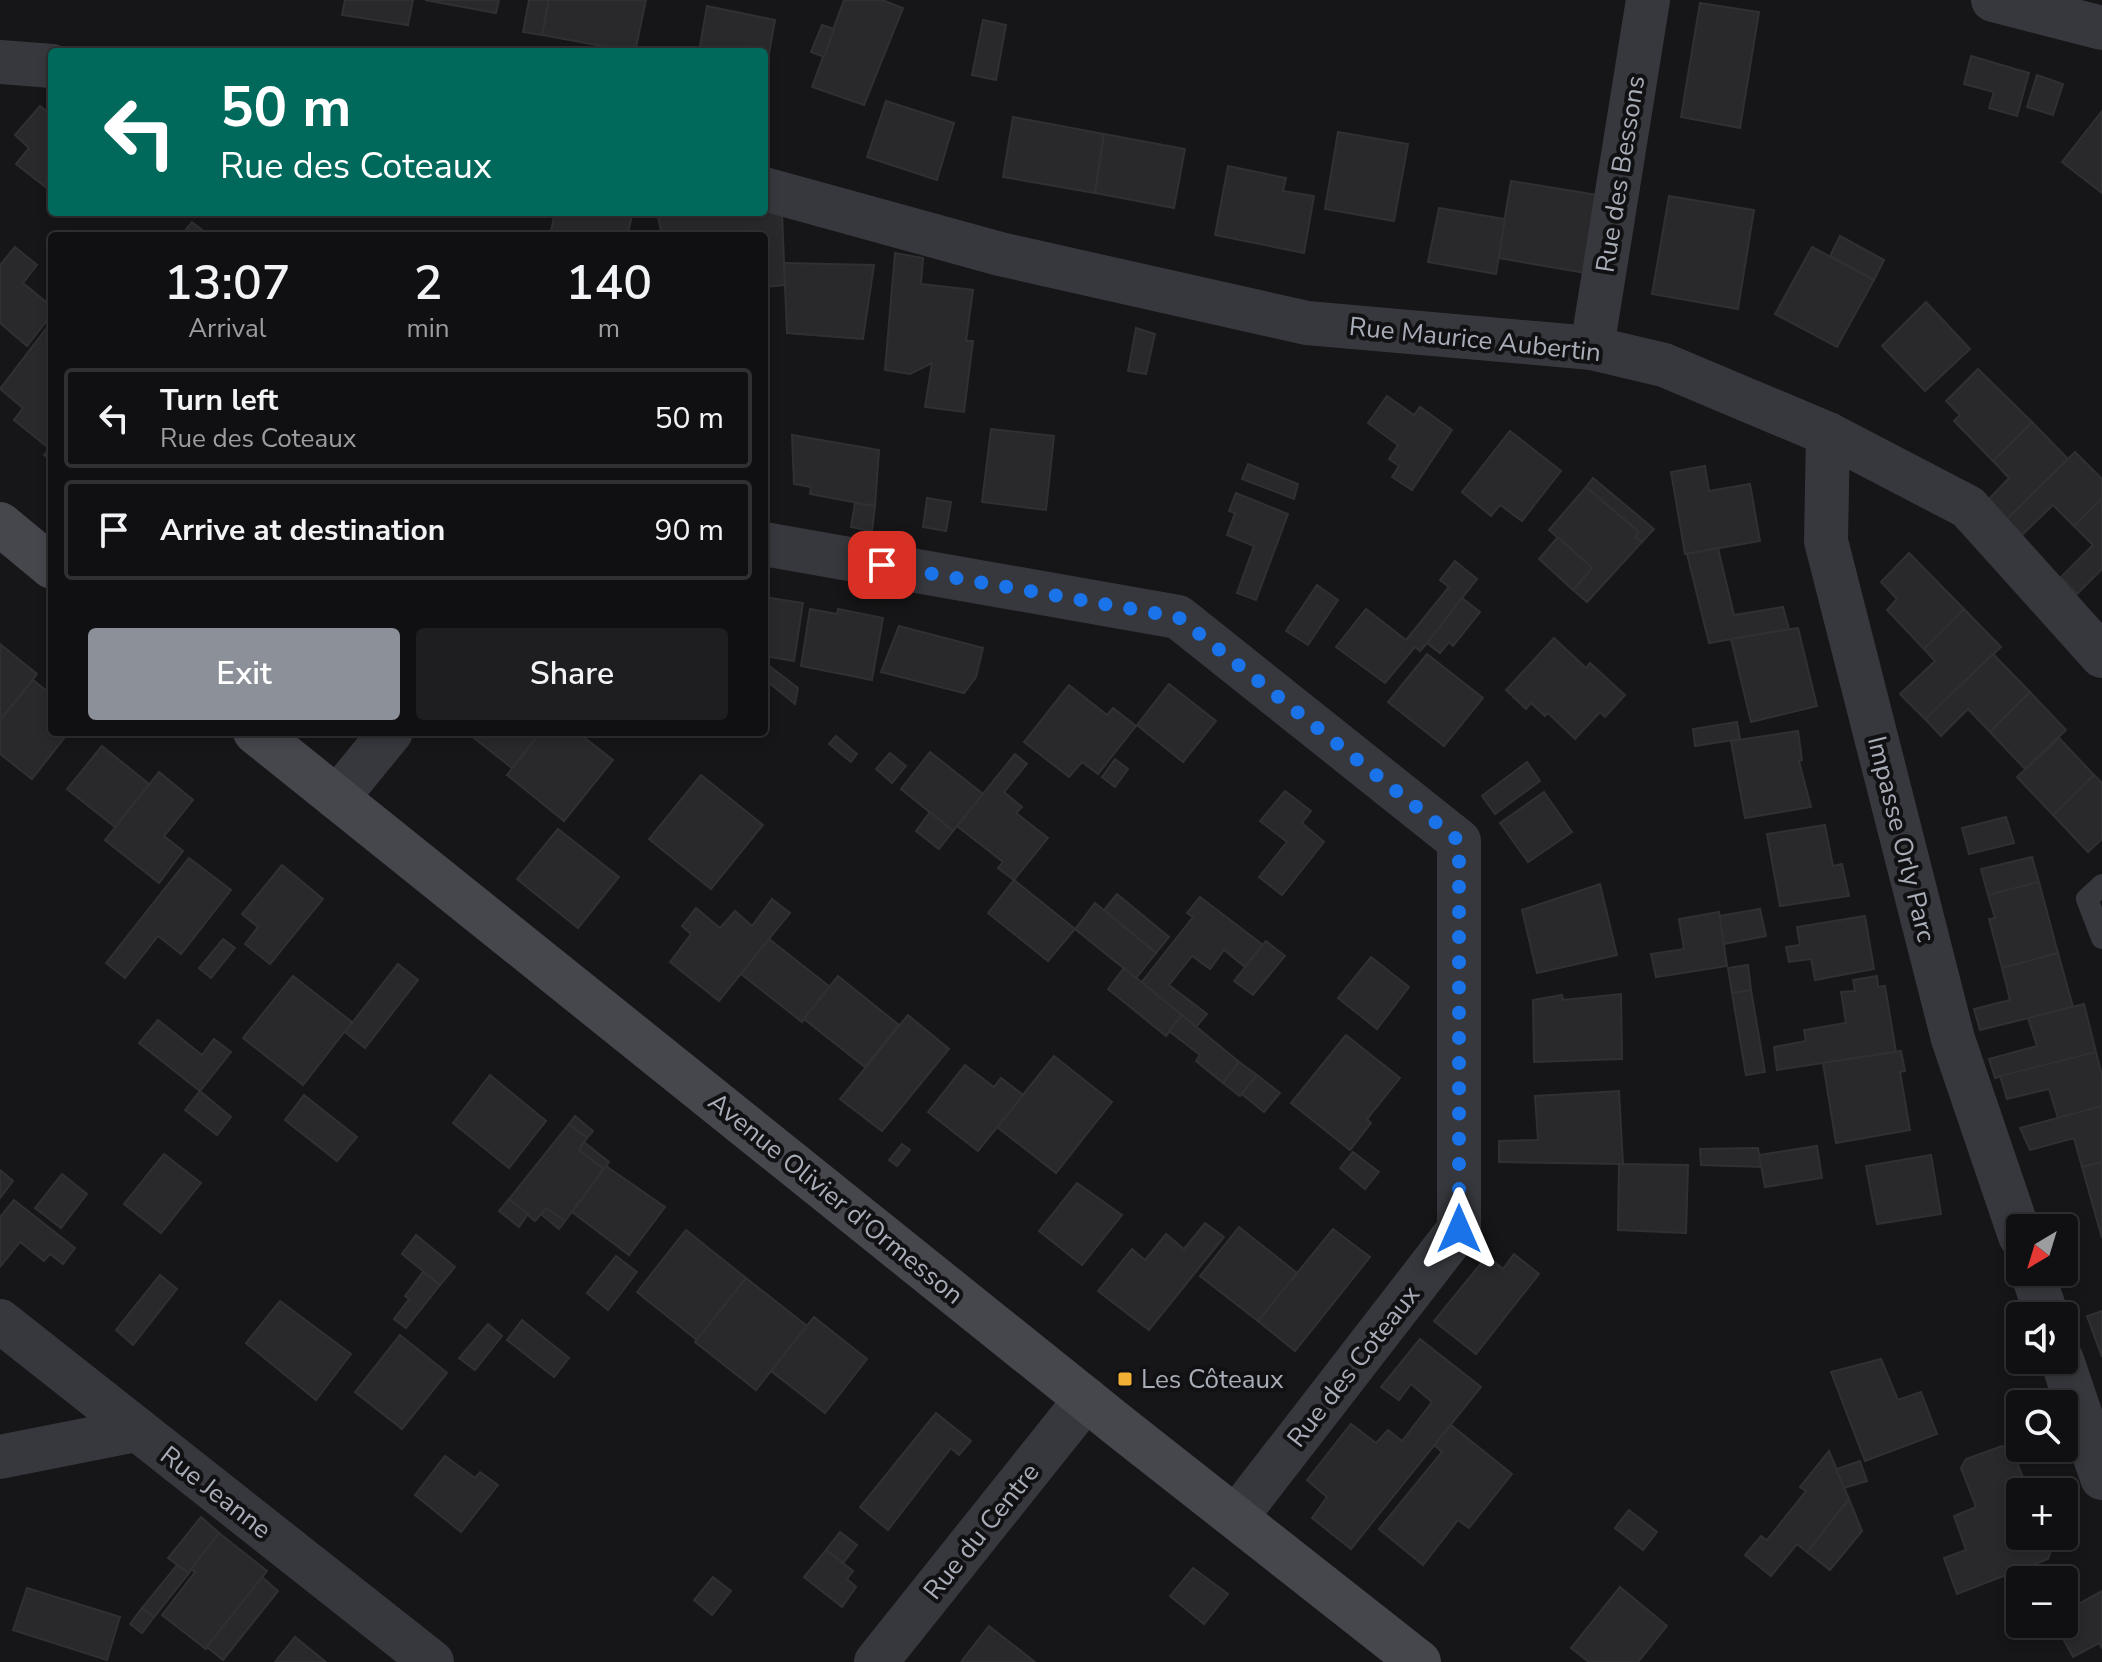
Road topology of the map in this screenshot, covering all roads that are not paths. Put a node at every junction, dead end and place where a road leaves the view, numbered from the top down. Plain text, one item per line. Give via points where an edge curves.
1 (1648, 0) edge
2 (1993, 0) edge
3 (2102, 28) edge
4 (0, 62) edge
5 (48, 66) edge
6 (768, 190) edge
7 (1592, 348) junction
8 (1828, 434) junction
9 (0, 524) edge
10 (768, 545) edge
11 (48, 564) edge
12 (2102, 656) edge
13 (260, 736) edge
14 (388, 736) edge
15 (337, 798) junction
16 (2102, 885) edge
17 (2102, 938) edge
18 (2013, 1214) edge
19 (0, 1321) edge
20 (2067, 1374) edge
21 (1086, 1399) junction
22 (136, 1430) junction
23 (0, 1457) edge
24 (2102, 1478) edge
25 (1237, 1516) junction
26 (432, 1662) edge
27 (876, 1662) edge
28 (1419, 1662) edge

1 - 7 street, Rue des Bessons
2 - 3 street
4 - 5 street
6 - 7 street, Rue Maurice Aubertin via 1000,254 1307,323
7 - 8 street, Rue Maurice Aubertin via 1664,365
8 - 12 street, Rue Maurice Aubertin via 1968,507
8 - 18 street, Impasse Orly Parc via 1826,541 1953,1039
9 - 11 main road
10 - 25 street, Rue des Coteaux via 1178,617 1459,841 1459,1229
13 - 15 main road, Avenue Olivier d'Ormesson
14 - 15 street
15 - 21 main road, Avenue Olivier d'Ormesson
16 - 17 lane via 2087,899
19 - 22 street, Rue Jeanne
20 - 24 street
21 - 25 main road, Avenue Olivier d'Ormesson
21 - 27 street, Rue du Centre
22 - 23 street
22 - 26 street, Rue Jeanne
25 - 28 main road, Avenue Olivier d'Ormesson

